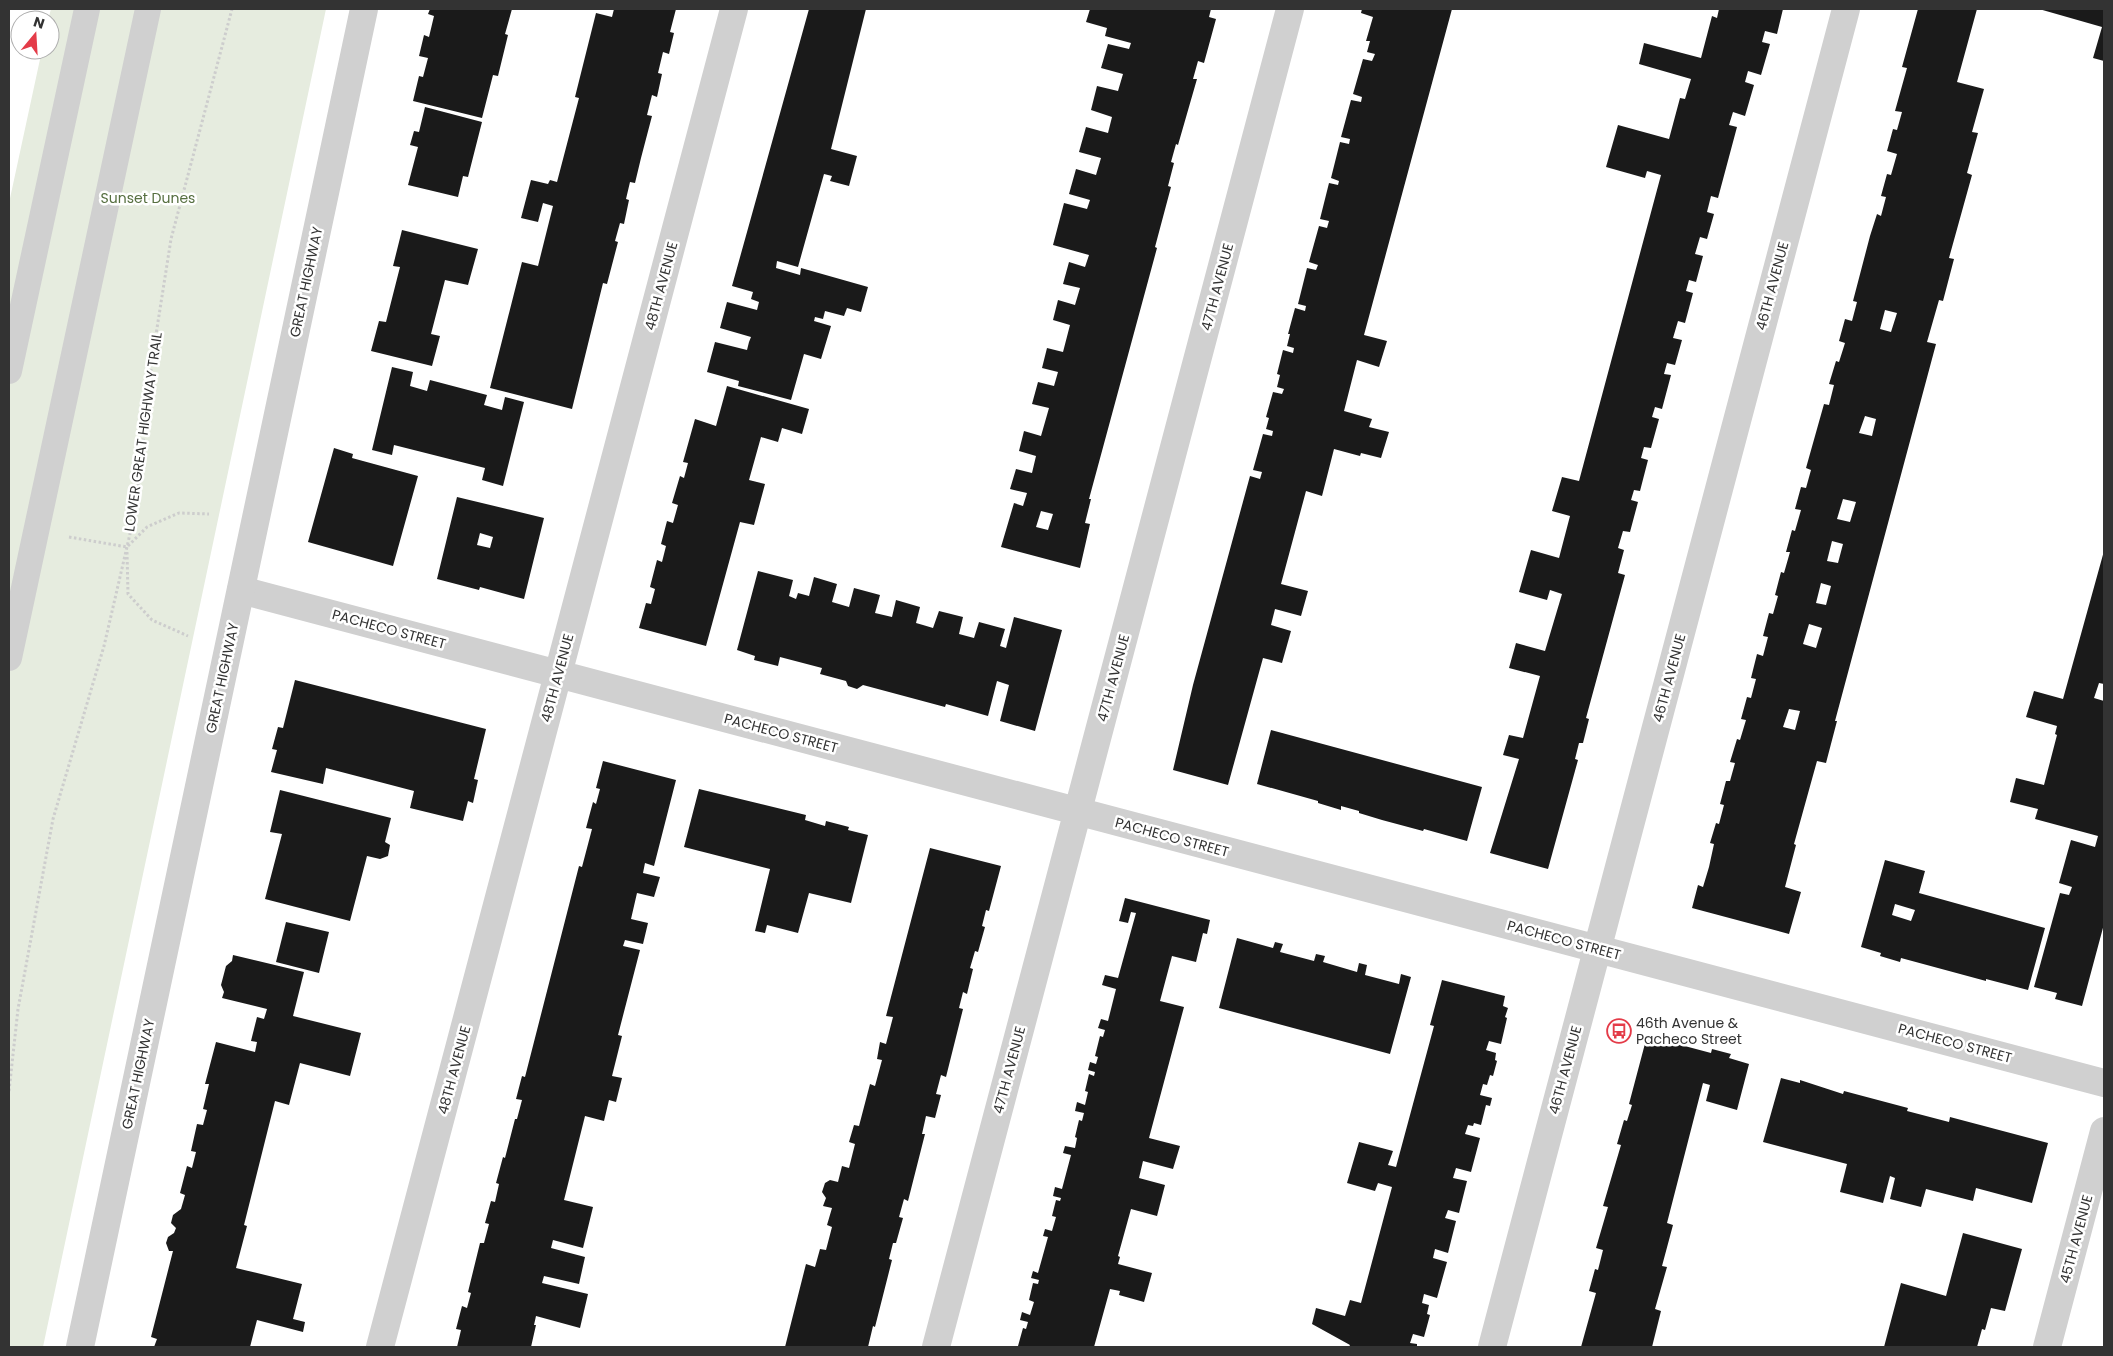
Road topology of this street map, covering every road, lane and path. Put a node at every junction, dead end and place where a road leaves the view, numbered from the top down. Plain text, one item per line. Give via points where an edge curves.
1 (87, 9) edge
2 (148, 9) edge
3 (232, 9) edge
4 (364, 9) edge
5 (734, 9) edge
6 (1290, 9) edge
7 (1846, 9) edge
8 (9, 371) edge
9 (209, 514) dead end
10 (127, 546) junction
11 (240, 590) junction
12 (188, 636) dead end
13 (9, 658) edge
14 (558, 674) junction
15 (1078, 812) junction
16 (1597, 949) junction
17 (2104, 1083) edge
18 (9, 1091) edge
19 (2104, 1131) edge
20 (80, 1347) edge
21 (380, 1347) edge
22 (936, 1347) edge
23 (1492, 1347) edge
24 (2047, 1347) edge

1 - 8 street
2 - 13 street
3 - 10 path, LOWER GREAT HIGHWAY TRAIL via 171,238 152,360 136,508
4 - 11 street, GREAT HIGHWAY
5 - 14 street, 48TH AVENUE
6 - 15 street, 47TH AVENUE
7 - 16 street, 46TH AVENUE
9 - 10 path via 178,514 147,526
10 - 12 path via 128,594 152,620
10 - 18 path, LOWER GREAT HIGHWAY TRAIL via 104,646 52,818 18,1010
11 - 14 street, PACHECO STREET
11 - 20 street, GREAT HIGHWAY
14 - 15 street, PACHECO STREET
14 - 21 street, 48TH AVENUE
15 - 16 street, PACHECO STREET
15 - 22 street, 47TH AVENUE
16 - 17 street, PACHECO STREET
16 - 23 street, 46TH AVENUE
19 - 24 street, 45TH AVENUE

